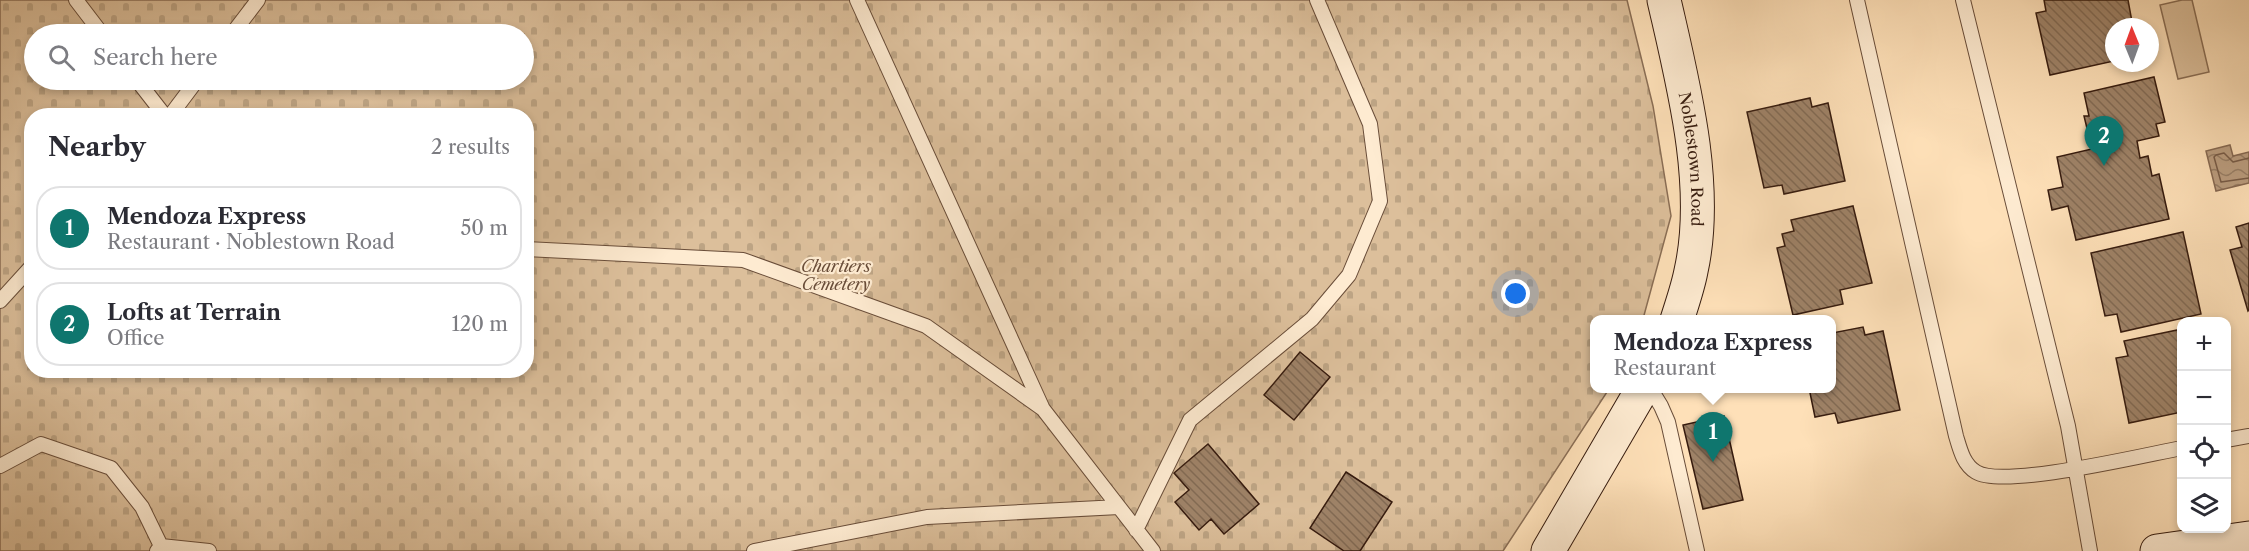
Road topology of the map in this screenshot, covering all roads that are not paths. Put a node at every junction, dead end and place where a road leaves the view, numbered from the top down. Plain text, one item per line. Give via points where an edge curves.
1 (76, 0) edge
2 (258, 0) edge
3 (858, 0) edge
4 (1317, 0) edge
5 (1664, 0) edge
6 (1857, 0) edge
7 (1963, 0) edge
8 (94, 24) edge
9 (240, 24) edge
10 (145, 90) edge
11 (190, 90) edge
12 (159, 108) edge
13 (176, 108) edge
14 (534, 249) edge
15 (24, 276) edge
16 (0, 301) edge
17 (1678, 315) edge
18 (1640, 393) edge
19 (1653, 393) edge
20 (1043, 409) junction
21 (2249, 436) edge
22 (2231, 439) edge
23 (2177, 449) edge
24 (0, 466) edge
25 (2076, 468) junction
26 (1119, 507) junction
27 (1136, 530) junction
28 (2249, 538) edge
29 (159, 549) edge
30 (209, 551) edge
31 (754, 551) edge
32 (1153, 551) edge
33 (1548, 551) edge
34 (1697, 551) edge
35 (2090, 551) edge
36 (2157, 551) edge

1 - 8 lane
2 - 9 lane
3 - 20 lane
4 - 27 lane via 1370,124 1380,201 1348,275 1312,319 1190,420
5 - 17 main road, Noblestown Road via 1688,113 1695,168 1697,220 1692,270
6 - 25 lane via 1963,458 1976,472 1995,478
7 - 25 lane
10 - 12 lane
11 - 13 lane
14 - 20 lane via 743,260 926,326
15 - 16 lane
18 - 33 main road
19 - 34 lane via 1668,422
20 - 26 lane
21 - 22 lane
23 - 25 lane
24 - 29 lane via 41,444 111,468 142,507
25 - 35 lane
26 - 27 lane
26 - 31 lane via 927,517
27 - 32 lane
28 - 36 main road
29 - 30 lane

